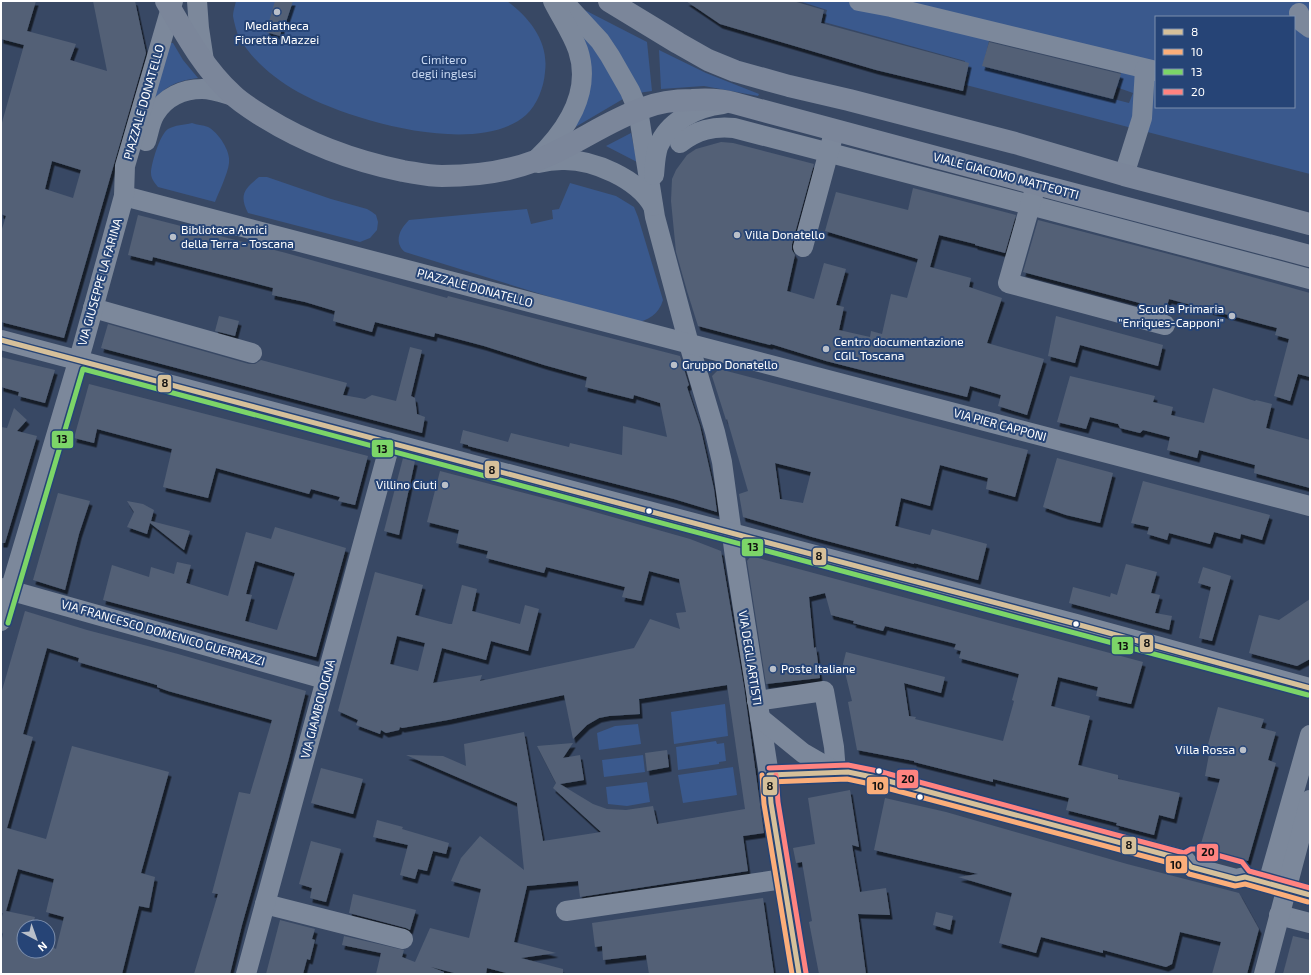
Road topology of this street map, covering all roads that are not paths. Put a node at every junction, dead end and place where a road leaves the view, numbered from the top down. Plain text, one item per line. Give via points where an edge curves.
1 (197, 1) edge
2 (552, 1) edge
3 (563, 1) edge
4 (609, 1) edge
5 (860, 1) edge
6 (169, 4) edge
7 (204, 61) junction
8 (1151, 70) edge
9 (233, 96) junction
10 (702, 99) joint
11 (734, 103) junction
12 (638, 110) junction
13 (835, 130) junction
14 (680, 143) dead end
15 (828, 152) junction
16 (531, 162) junction
17 (1124, 175) junction
18 (1036, 184) junction
19 (124, 196) junction
20 (652, 202) junction
21 (1030, 205) junction
22 (1310, 224) edge
23 (803, 247) dead end
24 (1310, 256) edge
25 (1310, 279) edge
26 (93, 308) junction
27 (1165, 325) dead end
28 (1, 340) edge
29 (689, 344) junction
30 (252, 353) dead end
31 (78, 360) junction
32 (390, 444) junction
33 (1310, 506) edge
34 (732, 534) junction
35 (6, 590) edge
36 (1, 621) edge
37 (325, 679) junction
38 (1310, 688) edge
39 (758, 710) junction
40 (1310, 735) edge
41 (836, 772) junction
42 (769, 775) junction
43 (1310, 800) edge
44 (783, 879) junction
45 (1277, 885) junction
46 (1310, 895) edge
47 (265, 904) junction
48 (566, 911) dead end
49 (1279, 915) junction
50 (1310, 924) edge
51 (403, 938) dead end
52 (246, 974) edge
53 (798, 974) edge
54 (1264, 974) edge

1 - 7 street, PIAZZALE DONATELLO
2 - 16 street, PIAZZALE DONATELLO via 577,49 581,86 578,100 564,129 551,146
3 - 12 street, PIAZZALE DONATELLO via 600,41 630,91
4 - 17 main road via 708,60 734,71 1015,143
5 - 8 street
6 - 7 main road, PIAZZALE DONATELLO
6 - 19 street, PIAZZALE DONATELLO via 126,166
7 - 9 main road, PIAZZALE DONATELLO
8 - 17 street via 1142,118
9 - 16 main road, PIAZZALE DONATELLO via 296,135 333,151 393,169 441,176 490,172
9 - 19 street, PIAZZALE DONATELLO via 203,89 183,91 165,100 154,115 138,170
10 - 11 main road, VIALE GIACOMO MATTEOTTI
10 - 12 main road, PIAZZALE DONATELLO via 664,102
11 - 13 main road, VIALE GIACOMO MATTEOTTI
11 - 20 street, PIAZZALE DONATELLO via 700,109 684,117 668,131 660,143 657,154
12 - 16 main road, PIAZZALE DONATELLO via 562,150
12 - 20 street, PIAZZALE DONATELLO
13 - 15 street
13 - 18 main road, VIALE GIACOMO MATTEOTTI
14 - 15 street via 698,132 722,127
15 - 21 street
15 - 23 street
16 - 20 street, PIAZZALE DONATELLO via 563,160 595,166 624,179
17 - 22 main road
18 - 21 street
18 - 24 main road, VIALE GIACOMO MATTEOTTI
19 - 26 street, VIA GIUSEPPE LA FARINA
19 - 29 street, PIAZZALE DONATELLO
20 - 29 street, PIAZZALE DONATELLO
21 - 25 street
21 - 27 street via 1008,283
26 - 30 street
26 - 31 street, VIA GIUSEPPE LA FARINA
28 - 31 street
29 - 33 street, VIA PIER CAPPONI
29 - 34 street, VIA DEGLI ARTISTI via 722,462
31 - 32 street
31 - 35 street, VIA GIUSEPPE LA FARINA
32 - 34 street
32 - 37 street, VIA GIAMBOLOGNA
34 - 38 street
34 - 39 street, VIA DEGLI ARTISTI
35 - 36 street, VIA GIUSEPPE LA FARINA
35 - 37 street, VIA FRANCESCO DOMENICO GUERRAZZI
37 - 47 street, VIA GIAMBOLOGNA
39 - 41 street via 803,753
39 - 41 street via 824,691
39 - 42 street, VIA DEGLI ARTISTI
40 - 45 street
41 - 42 street
41 - 45 street via 877,778 1185,860 1193,856 1240,869 1245,877
42 - 44 street, VIA DEGLI ARTISTI
43 - 45 street
44 - 48 street
44 - 53 street, VIA DEGLI ARTISTI
45 - 46 street
45 - 49 street
47 - 51 street
47 - 52 street, VIA GIAMBOLOGNA
49 - 50 street
49 - 54 street

